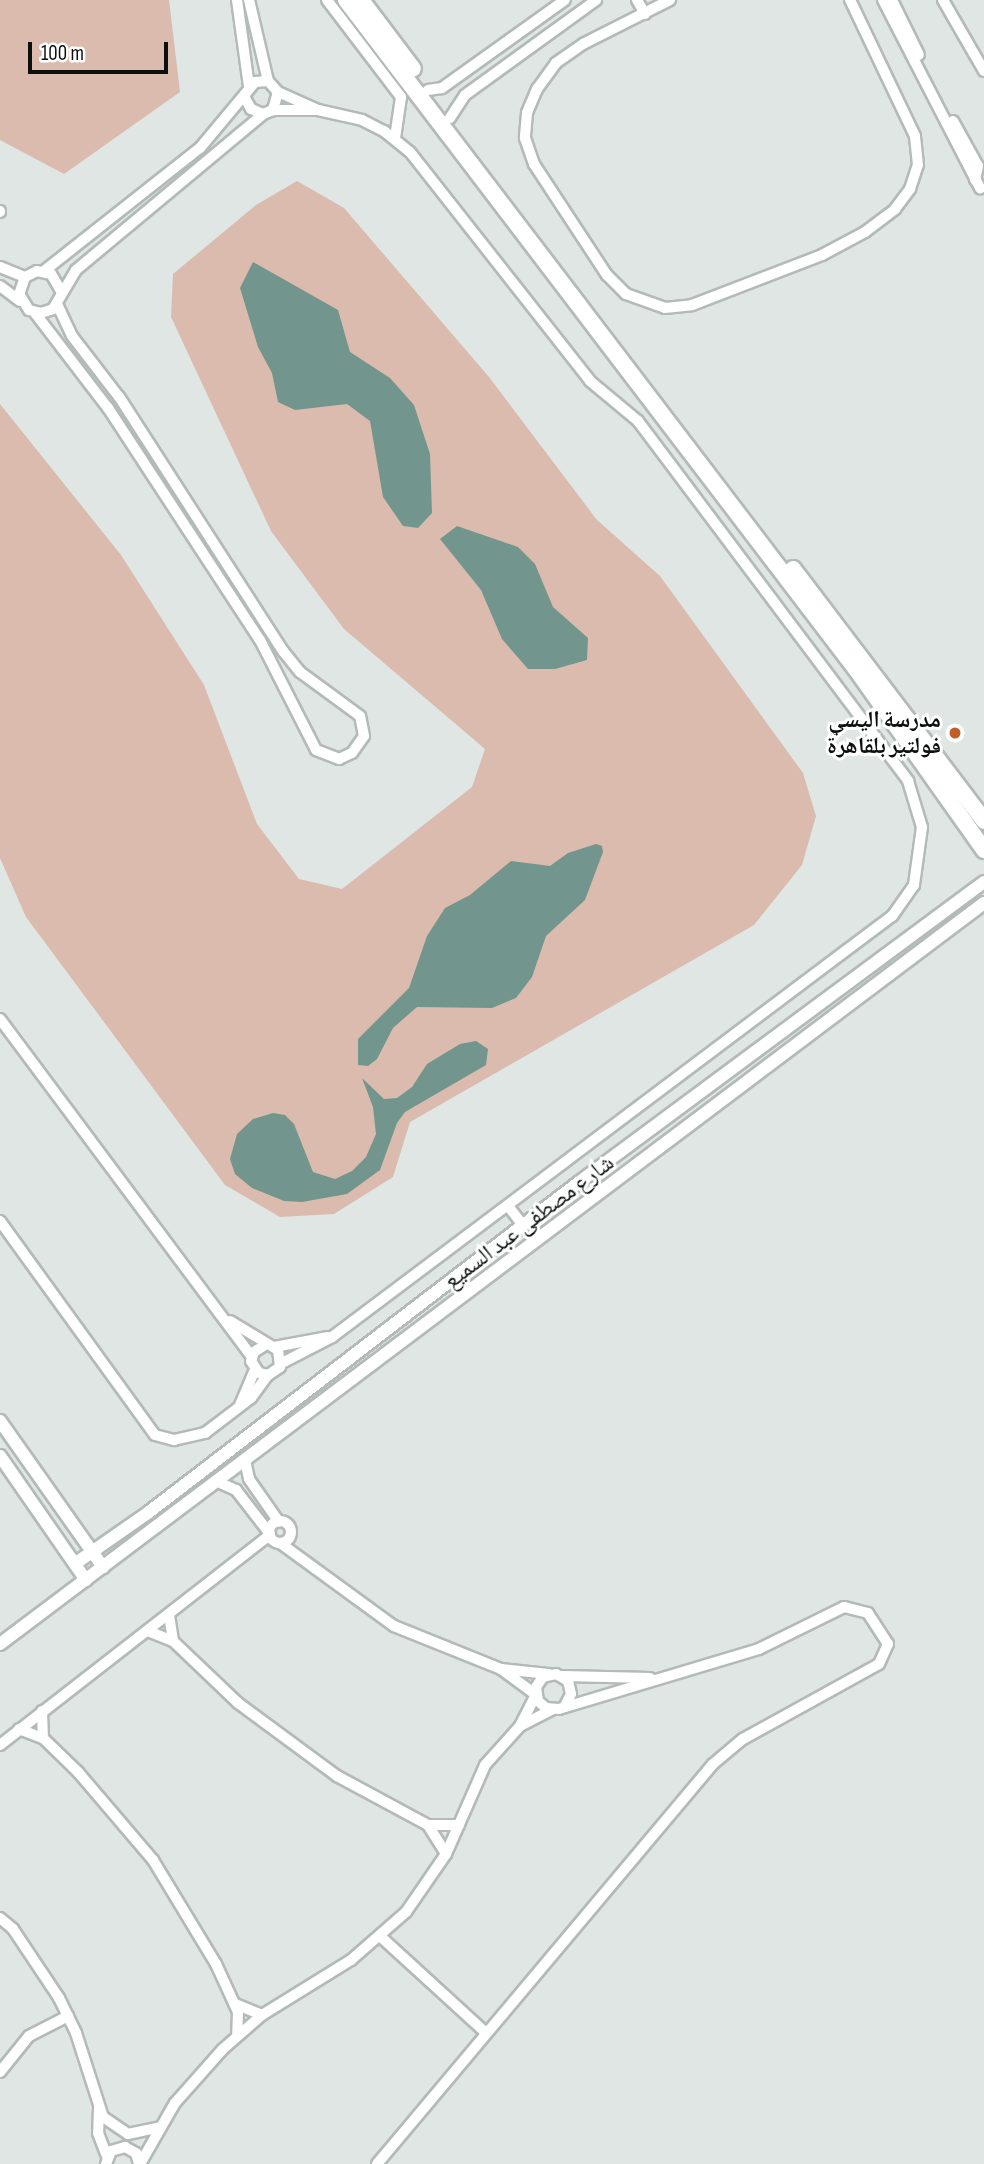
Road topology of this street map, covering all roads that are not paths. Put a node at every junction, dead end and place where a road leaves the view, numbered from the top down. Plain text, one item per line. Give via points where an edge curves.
1 (237, 0) edge
2 (249, 0) edge
3 (327, 0) edge
4 (346, 0) edge
5 (361, 0) edge
6 (565, 0) edge
7 (596, 0) edge
8 (637, 0) edge
9 (850, 0) edge
10 (883, 0) edge
11 (892, 0) edge
12 (943, 0) edge
13 (665, 1) edge
14 (645, 14) junction
15 (517, 34) junction
16 (528, 48) junction
17 (981, 55) edge
18 (984, 71) edge
19 (268, 81) junction
20 (249, 86) junction
21 (428, 90) junction
22 (278, 92) junction
23 (246, 98) junction
24 (318, 110) junction
25 (268, 112) junction
26 (450, 118) junction
27 (395, 138) junction
28 (200, 148) junction
29 (208, 158) junction
30 (0, 267) edge
31 (44, 271) junction
32 (25, 277) junction
33 (0, 286) edge
34 (61, 291) junction
35 (20, 301) junction
36 (57, 304) junction
37 (35, 313) junction
38 (204, 533) junction
39 (193, 539) junction
40 (984, 821) edge
41 (984, 850) edge
42 (984, 882) edge
43 (984, 903) edge
44 (0, 1019) edge
45 (624, 1150) junction
46 (636, 1169) junction
47 (578, 1183) junction
48 (596, 1199) junction
49 (508, 1206) junction
50 (0, 1220) edge
51 (523, 1225) junction
52 (229, 1321) junction
53 (332, 1337) junction
54 (269, 1346) junction
55 (252, 1356) junction
56 (282, 1363) junction
57 (255, 1370) junction
58 (268, 1375) junction
59 (240, 1405) junction
60 (0, 1421) edge
61 (0, 1456) edge
62 (245, 1460) junction
63 (218, 1482) junction
64 (279, 1522) junction
65 (291, 1534) junction
66 (274, 1538) junction
67 (92, 1551) junction
68 (302, 1557) junction
69 (76, 1563) junction
70 (103, 1567) junction
71 (86, 1580) junction
72 (169, 1615) junction
73 (148, 1631) junction
74 (173, 1641) junction
75 (0, 1644) edge
76 (501, 1669) junction
77 (550, 1674) junction
78 (563, 1676) junction
79 (654, 1678) junction
80 (535, 1695) junction
81 (565, 1706) junction
82 (552, 1710) junction
83 (42, 1711) junction
84 (520, 1726) junction
85 (19, 1729) junction
86 (43, 1738) junction
87 (0, 1745) edge
88 (428, 1825) junction
89 (459, 1825) junction
90 (446, 1854) junction
91 (0, 1918) edge
92 (381, 1937) junction
93 (235, 2004) junction
94 (262, 2015) junction
95 (68, 2016) junction
96 (485, 2032) junction
97 (237, 2036) junction
98 (0, 2071) edge
99 (99, 2107) junction
100 (160, 2127) junction
101 (128, 2134) junction
102 (125, 2147) junction
103 (106, 2160) edge
104 (140, 2164) edge
105 (376, 2164) edge

1 - 20 street
2 - 19 street
3 - 27 street via 401,97
4 - 41 main road via 856,669
5 - 21 main road
6 - 15 street
7 - 16 street
8 - 14 street
9 - 14 street via 915,136 918,165 910,190 895,209 865,232 822,255 679,307 651,305 616,285 534,164 525,138 527,113 537,89 556,64 583,44
10 - 11 street via 978,184 977,163
12 - 17 street via 961,37
13 - 14 street
15 - 16 street
15 - 21 street via 442,88
16 - 26 street via 465,95
17 - 18 street
19 - 20 street
19 - 22 street
20 - 23 street
21 - 26 main road
22 - 24 street
22 - 25 street
23 - 25 street via 251,109
23 - 28 street
24 - 25 street
24 - 27 street via 362,120
25 - 29 street
26 - 40 main road
27 - 49 street via 590,381 638,421 908,780 922,827 914,885 892,916
28 - 29 street
28 - 31 street
29 - 34 street via 76,270
30 - 32 street
31 - 32 street
31 - 34 street via 56,278
32 - 35 street via 19,288
33 - 35 street
34 - 36 street
35 - 37 street
36 - 37 street via 47,312
36 - 38 street via 72,336 119,397
37 - 39 street via 108,408
38 - 39 street
38 - 39 street via 300,672 360,716 364,736 352,753 339,759 316,750 260,640
42 - 45 street, شارع مصطفى عبد السميع
43 - 46 street, شارع مصطفى عبد السميع
44 - 52 street
45 - 46 street via 624,1163
45 - 47 street, شارع مصطفى عبد السميع
46 - 48 street, شارع مصطفى عبد السميع
47 - 48 street via 592,1186
47 - 51 street, شارع مصطفى عبد السميع
48 - 62 street, شارع مصطفى عبد السميع
49 - 51 street
49 - 53 street
50 - 59 street via 155,1435 188,1440 205,1433
51 - 67 street, شارع مصطفى عبد السميع
52 - 54 street
52 - 55 street
53 - 54 street
53 - 56 street
54 - 55 street
54 - 56 street
55 - 57 street
56 - 58 street
57 - 58 street
57 - 59 street
58 - 59 street
60 - 67 street
61 - 69 street
62 - 63 street, شارع مصطفى عبد السميع
62 - 64 street via 249,1479
63 - 66 street via 236,1490
63 - 70 street, شارع مصطفى عبد السميع
64 - 65 street via 288,1525
64 - 66 street
65 - 66 street
65 - 68 street
66 - 68 street
66 - 72 street
67 - 69 street, شارع مصطفى عبد السميع
67 - 70 street
68 - 76 street via 394,1626
69 - 71 street
70 - 71 street, شارع مصطفى عبد السميع
71 - 75 street, شارع مصطفى عبد السميع
72 - 73 street
72 - 74 street
73 - 74 street
73 - 83 street
74 - 88 street via 238,1703 300,1751
76 - 77 street
76 - 80 street
77 - 78 street
77 - 80 street via 539,1681
78 - 79 street
78 - 81 street via 571,1687
79 - 81 street
79 - 96 street via 759,1649 844,1607 868,1613 888,1644 878,1664 751,1734 720,1758
80 - 82 street via 541,1705
80 - 84 street
81 - 82 street
82 - 84 street
83 - 85 street
83 - 86 street
84 - 89 street via 485,1765
85 - 86 street
85 - 87 street
86 - 93 street via 111,1808 153,1860 197,1928
88 - 89 street
88 - 90 street
89 - 90 street
90 - 92 street via 428,1885
91 - 95 street via 39,1964
92 - 94 street
92 - 96 street
93 - 94 street
93 - 97 street
94 - 97 street
95 - 98 street via 29,2036
95 - 99 street
96 - 105 street
97 - 100 street via 192,2082
99 - 101 street via 110,2124
99 - 103 street via 98,2133
100 - 101 street
100 - 104 street
101 - 102 street
102 - 103 street
102 - 104 street via 136,2153

